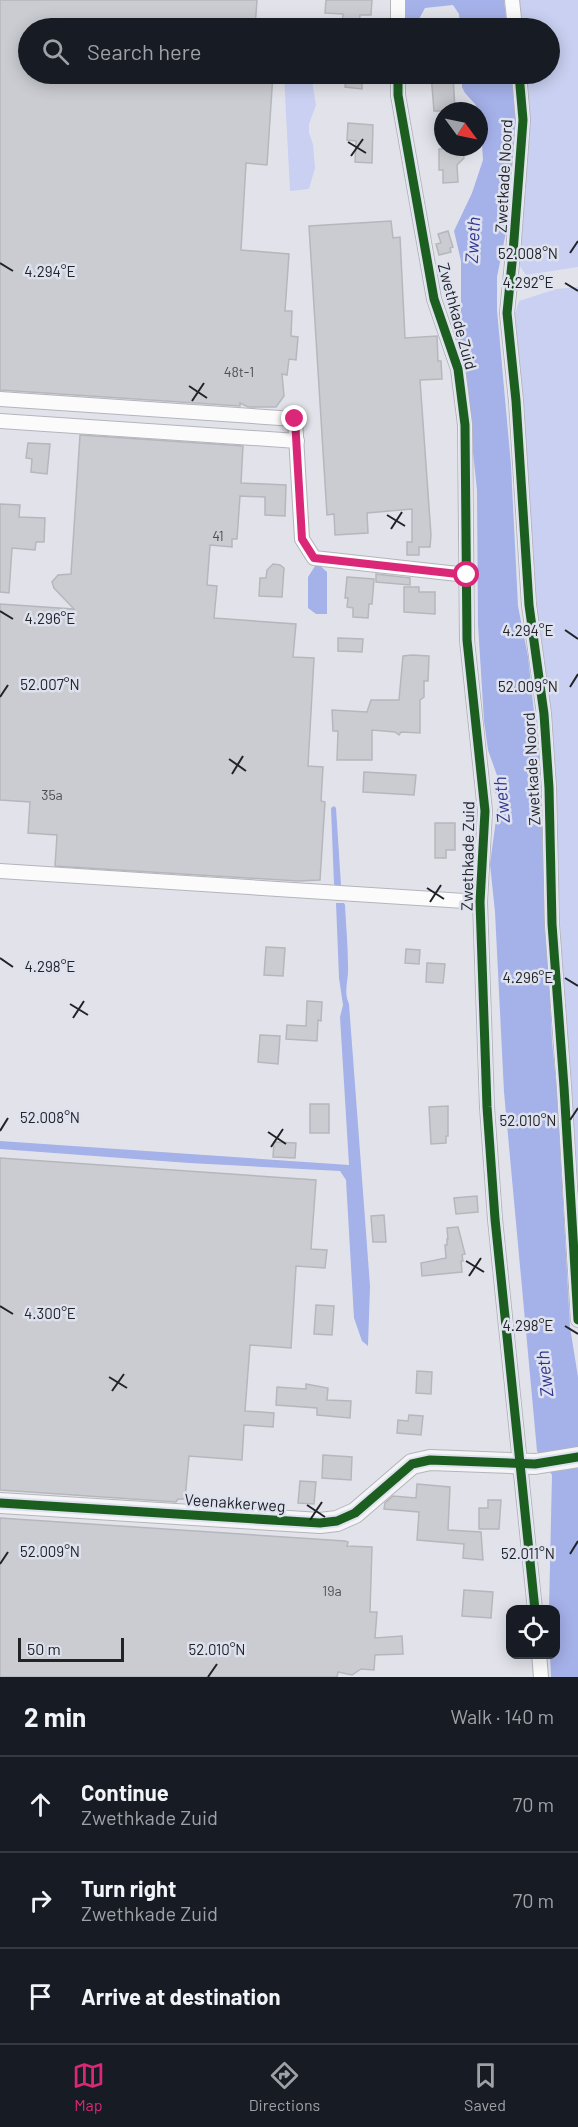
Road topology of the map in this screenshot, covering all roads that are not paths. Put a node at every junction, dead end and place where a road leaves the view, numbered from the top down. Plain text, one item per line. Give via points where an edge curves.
1 (398, 0) edge
2 (512, 0) edge
3 (398, 18) edge
4 (514, 18) edge
5 (398, 84) edge
6 (520, 84) edge
7 (0, 399) edge
8 (0, 421) edge
9 (297, 441) junction
10 (467, 575) junction
11 (0, 871) edge
12 (480, 902) junction
13 (578, 1320) edge
14 (578, 1458) edge
15 (527, 1464) junction
16 (0, 1503) edge
17 (535, 1605) edge
18 (539, 1659) edge
19 (541, 1677) edge

1 - 3 street
2 - 4 street
5 - 10 street, Zwethkade Zuid via 434,299 458,369 465,425
6 - 13 street, Zwetkade Noord via 523,120 507,313 529,605 549,788 552,924
7 - 9 street via 295,419
8 - 9 street
9 - 10 street via 302,539 314,558
10 - 12 street, Zwethkade Zuid via 466,640 485,811
11 - 12 street
12 - 15 street, Zwethkade Zuid via 487,1107
14 - 15 street, Veenakkerweg
15 - 16 street, Veenakkerweg via 430,1460 412,1464 355,1513 320,1523
15 - 17 street, Zwethkade Zuid
18 - 19 street

